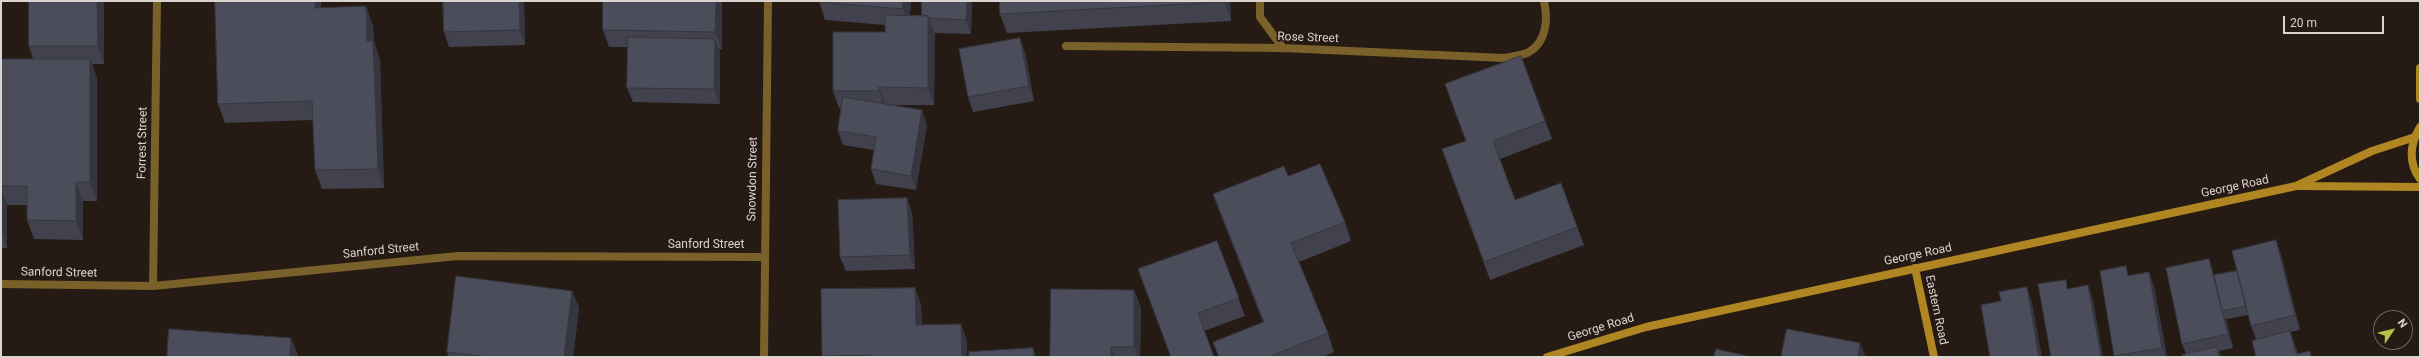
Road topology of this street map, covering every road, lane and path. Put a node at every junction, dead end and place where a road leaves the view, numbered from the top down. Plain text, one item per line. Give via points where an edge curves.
1 (156, 1) edge
2 (768, 1) edge
3 (1260, 1) edge
4 (1544, 1) edge
5 (1066, 46) dead end
6 (1283, 48) junction
7 (2420, 68) edge
8 (2420, 99) edge
9 (2420, 127) edge
10 (2414, 137) junction
11 (2420, 179) edge
12 (2296, 186) junction
13 (2420, 187) edge
14 (764, 257) junction
15 (1915, 268) junction
16 (1, 284) edge
17 (153, 286) junction
18 (764, 357) edge
19 (1547, 357) edge
20 (1934, 357) edge

1 - 17 street, Forrest Street
2 - 14 street, Snowdon Street
3 - 6 street via 1260,17
4 - 6 street, Rose Street via 1547,14 1543,38 1529,52 1504,58
5 - 6 street, Rose Street
7 - 8 street
9 - 10 street
10 - 11 street via 2411,151 2413,165
10 - 12 street, George Road via 2372,151
12 - 13 street, George Road
12 - 15 street, George Road
14 - 17 street, Sanford Street via 458,256
14 - 18 street, Snowdon Street
15 - 19 street, George Road via 1646,327
15 - 20 street, Eastern Road
16 - 17 street, Sanford Street

